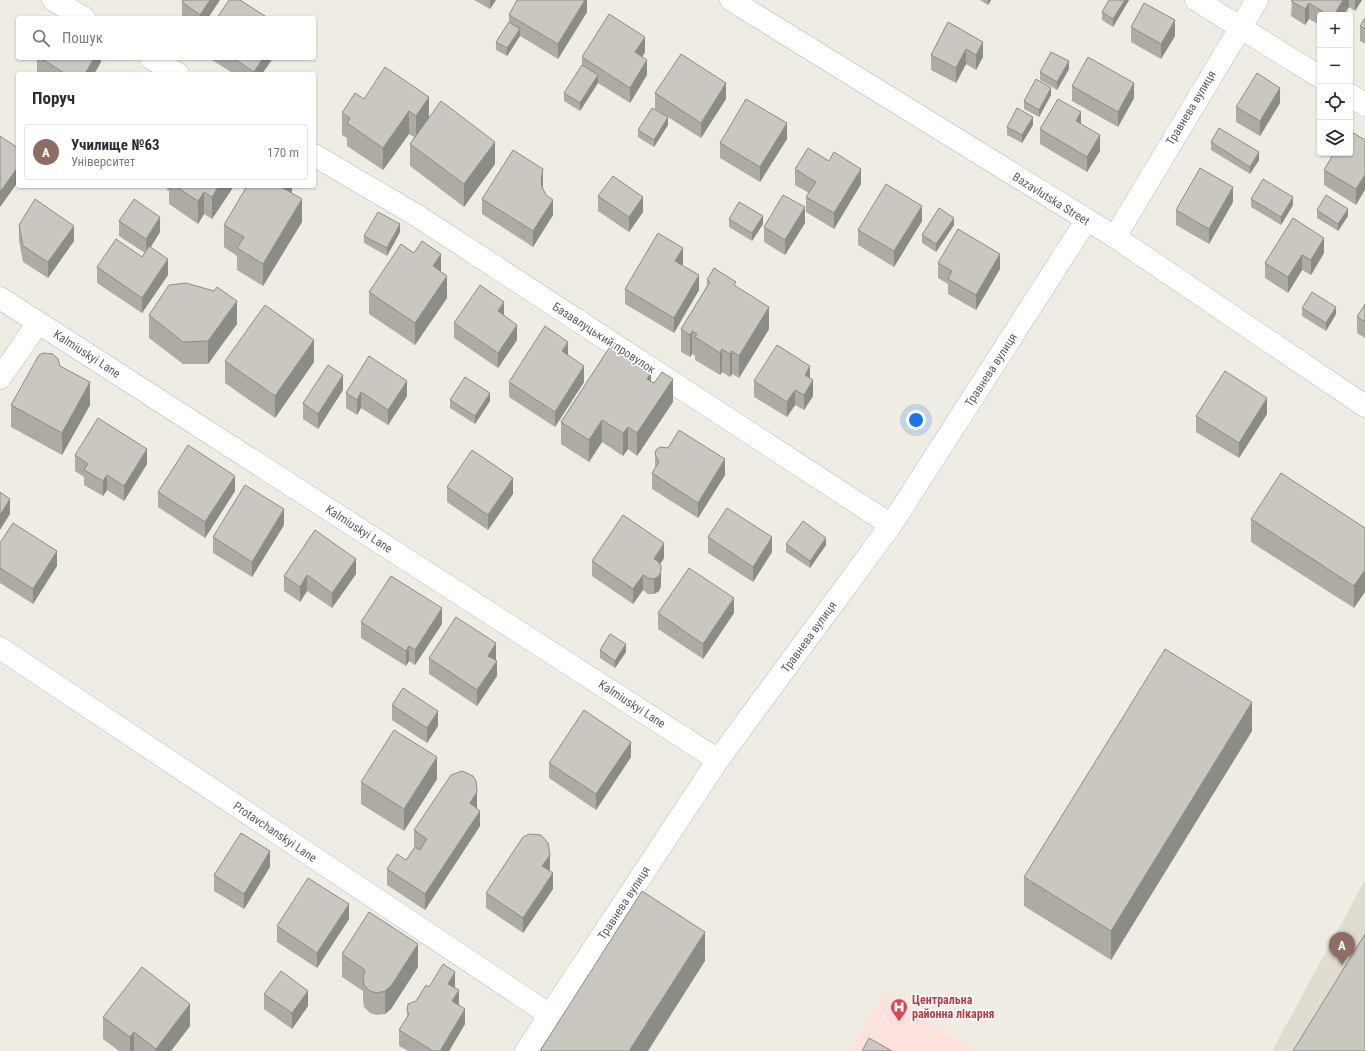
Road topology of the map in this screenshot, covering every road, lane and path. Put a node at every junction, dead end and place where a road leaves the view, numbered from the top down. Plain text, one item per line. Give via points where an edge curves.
1 (53, 0) edge
2 (731, 0) edge
3 (1196, 0) edge
4 (1257, 0) edge
5 (81, 16) edge
6 (1240, 27) junction
7 (154, 60) edge
8 (175, 72) edge
9 (1317, 75) edge
10 (1353, 97) edge
11 (1365, 105) edge
12 (316, 156) edge
13 (1086, 221) junction
14 (1114, 237) junction
15 (0, 298) edge
16 (38, 323) junction
17 (0, 378) edge
18 (1365, 406) edge
19 (891, 525) junction
20 (0, 648) edge
21 (718, 760) junction
22 (550, 1015) junction
23 (526, 1051) edge

1 - 5 street
2 - 13 street, Bazavlutska Street
3 - 6 street
4 - 6 street, Травнева вулиця
6 - 9 street
6 - 14 street, Травнева вулиця
7 - 8 street
10 - 11 street
12 - 19 street, Базавлуцький провулок via 416,215
13 - 14 street, Bazavlutska Street
13 - 19 street, Травнева вулиця
14 - 18 street, Bazavlutska Street
15 - 16 street, Kalmiuskyi Lane
16 - 17 street
16 - 21 street, Kalmiuskyi Lane
19 - 21 street, Травнева вулиця
20 - 22 street, Protavchanskyi Lane
21 - 22 street, Травнева вулиця
22 - 23 street, Травнева вулиця

